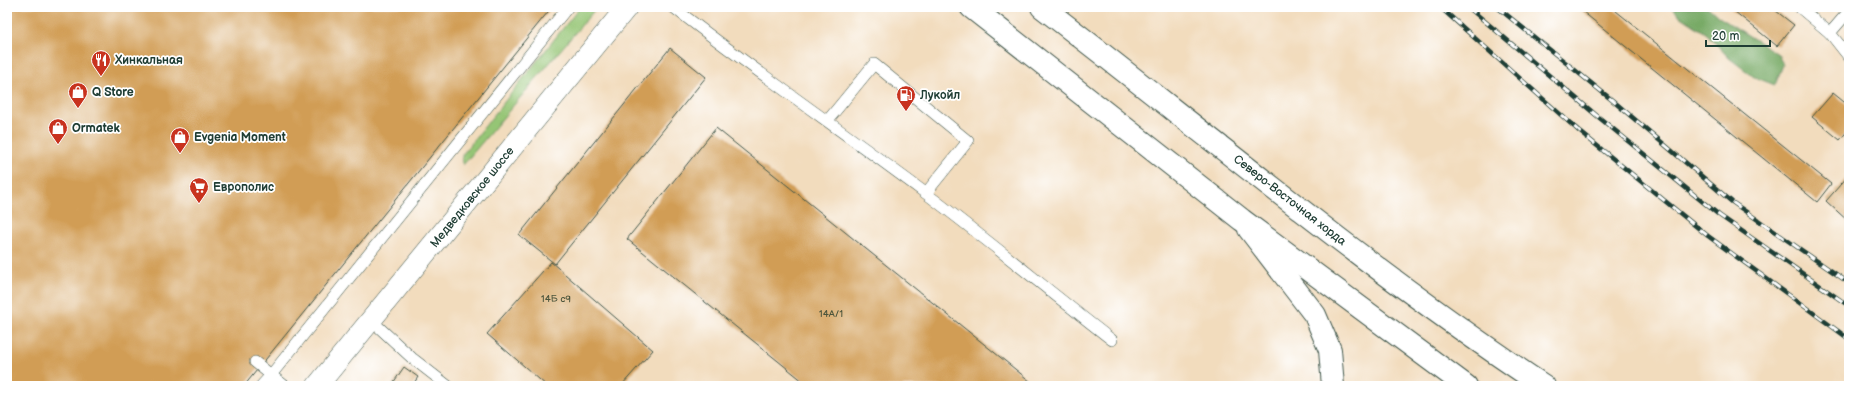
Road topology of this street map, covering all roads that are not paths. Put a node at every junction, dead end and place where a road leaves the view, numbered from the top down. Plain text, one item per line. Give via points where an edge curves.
1 (568, 7) edge
2 (627, 7) edge
3 (673, 7) edge
4 (971, 7) edge
5 (1042, 7) edge
6 (1799, 7) edge
7 (1849, 11) edge
8 (1830, 33) junction
9 (1849, 57) edge
10 (828, 120) junction
11 (926, 193) junction
12 (1242, 220) junction
13 (371, 320) junction
14 (1112, 340) dead end
15 (255, 362) dead end
16 (271, 375) junction
17 (261, 386) edge
18 (285, 386) edge
19 (317, 386) edge
20 (448, 386) edge
21 (1333, 386) edge
22 (1466, 386) edge
23 (1544, 386) edge

1 - 16 lane
2 - 13 street, Медведковское шоссе
3 - 10 lane via 758,72
4 - 12 main road
5 - 23 main road, Северо-Восточная хорда via 1293,204 1482,345
6 - 8 lane
7 - 8 lane
8 - 9 lane
10 - 11 lane
10 - 11 lane via 874,64 968,141
11 - 14 lane
12 - 21 main road via 1315,315 1330,350
12 - 22 main road
13 - 19 street, Медведковское шоссе
13 - 20 lane via 412,358
15 - 16 lane
16 - 17 lane
16 - 18 lane

